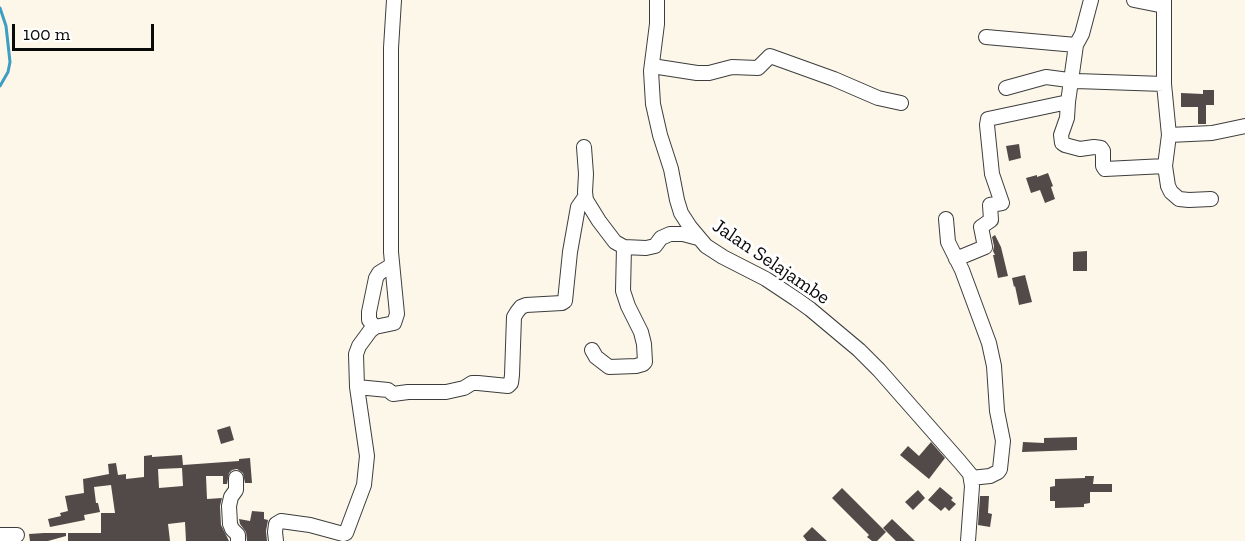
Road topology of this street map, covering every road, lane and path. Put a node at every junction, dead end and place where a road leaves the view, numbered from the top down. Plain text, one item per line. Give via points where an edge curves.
1 (394, 0) edge
2 (657, 0) edge
3 (1091, 0) edge
4 (1134, 0) edge
5 (1164, 3) edge
6 (986, 37) dead end
7 (1076, 45) junction
8 (652, 66) junction
9 (1071, 80) junction
10 (1164, 84) junction
11 (1006, 88) dead end
12 (1068, 102) junction
13 (901, 103) dead end
14 (1245, 126) edge
15 (1169, 135) junction
16 (584, 147) dead end
17 (1165, 166) junction
18 (585, 197) junction
19 (1211, 199) dead end
20 (946, 219) dead end
21 (698, 238) junction
22 (624, 247) junction
23 (956, 259) junction
24 (392, 265) junction
25 (375, 327) junction
26 (592, 350) dead end
27 (357, 387) junction
28 (236, 478) dead end
29 (971, 478) junction
30 (0, 535) edge
31 (17, 535) dead end
32 (238, 541) edge
33 (276, 541) edge
34 (968, 541) edge

1 - 24 street
2 - 8 street, Jalan Selajambe
3 - 7 street
4 - 5 street
5 - 10 street
6 - 7 street
7 - 9 street
8 - 13 street via 710,73 732,67 758,68 770,56 878,98
8 - 21 street, Jalan Selajambe via 655,116 677,200
9 - 10 street
9 - 11 street via 1046,77
9 - 12 street
10 - 15 street
12 - 17 street via 1061,135 1065,145 1101,148 1103,166 1108,170
12 - 23 street via 988,118 992,174 1002,203 990,205 992,220 981,227 985,247
14 - 15 street via 1212,133
15 - 17 street
16 - 18 street
17 - 19 street via 1174,196
18 - 22 street via 609,236
18 - 27 street via 578,207 565,301 526,305 517,312 508,386 472,383 446,392 393,394
20 - 23 street via 948,242
21 - 22 street via 670,234 652,247
21 - 29 street, Jalan Selajambe via 796,299 859,350
22 - 26 street via 623,291 641,332 645,362 609,367
23 - 29 street via 989,343 1003,441 999,471
24 - 25 street via 376,278 369,312
24 - 25 street via 396,321
25 - 27 street via 356,354
27 - 33 street via 367,456 364,485 346,533 281,521 276,524
28 - 32 street via 229,506 230,524
29 - 34 street
30 - 31 street

